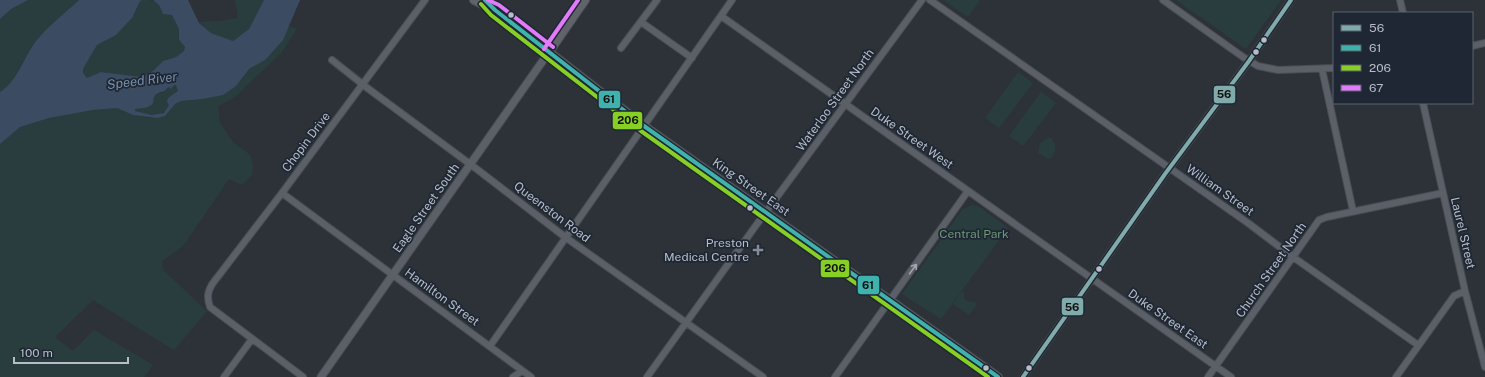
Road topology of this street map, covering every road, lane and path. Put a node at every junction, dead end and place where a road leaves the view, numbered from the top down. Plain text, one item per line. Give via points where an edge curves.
1 (425, 0) edge
2 (474, 0) edge
3 (485, 0) edge
4 (585, 0) edge
5 (658, 0) edge
6 (732, 0) edge
7 (922, 0) edge
8 (930, 0) edge
9 (1163, 0) edge
10 (1291, 0) edge
11 (1400, 0) edge
12 (494, 10) junction
13 (1403, 12) edge
14 (721, 16) junction
15 (641, 22) junction
16 (1485, 43) edge
17 (1473, 46) edge
18 (621, 48) dead end
19 (549, 52) junction
20 (692, 58) junction
21 (332, 60) dead end
22 (1249, 61) junction
23 (1333, 68) edge
24 (1322, 69) junction
25 (363, 84) junction
26 (845, 104) junction
27 (1423, 104) edge
28 (644, 126) junction
29 (470, 164) junction
30 (1170, 169) junction
31 (968, 191) junction
32 (282, 193) junction
33 (1442, 193) junction
34 (766, 212) junction
35 (1353, 212) junction
36 (565, 237) junction
37 (1293, 257) junction
38 (393, 274) junction
39 (1092, 278) junction
40 (1465, 291) junction
41 (890, 301) junction
42 (686, 322) junction
43 (252, 339) junction
44 (1418, 345) junction
45 (490, 346) junction
46 (1216, 366) junction
47 (1485, 366) edge
48 (522, 370) junction
49 (224, 377) edge
50 (303, 377) edge
51 (320, 377) edge
52 (513, 377) edge
53 (531, 377) edge
54 (647, 377) edge
55 (763, 377) edge
56 (835, 377) edge
57 (998, 377) edge
58 (1022, 377) edge
59 (1208, 377) edge
60 (1231, 377) edge
61 (1396, 377) edge

1 - 25 street, Chopin Drive
2 - 12 main road, King Street East
3 - 12 main road, King Street East
4 - 19 main road
5 - 15 street
6 - 14 street
7 - 26 street, Waterloo Street North
8 - 30 street, William Street
9 - 22 street
10 - 22 street
11 - 13 street
12 - 19 main road, King Street East
14 - 20 street
14 - 26 street, Duke Street West
15 - 18 street
15 - 20 street
16 - 17 street
19 - 28 main road, King Street East
19 - 29 street, Eagle Street South
20 - 28 street
21 - 25 street, Queenston Road
22 - 24 street via 1278,70
22 - 30 street
23 - 24 street
24 - 35 street
25 - 29 street, Queenston Road
25 - 32 street, Chopin Drive
26 - 31 street, Duke Street West
26 - 34 street, Waterloo Street North
27 - 33 street, Laurel Street
28 - 34 main road, King Street East
28 - 36 street
29 - 36 street, Queenston Road
29 - 38 street, Eagle Street South
30 - 37 street, William Street
30 - 39 street
31 - 39 street, Duke Street West
41 -> 31 street
32 - 38 street, Hamilton Street
32 - 43 street, Chopin Drive via 208,291 210,307
33 - 35 street, Church Street North
33 - 40 street, Laurel Street
34 - 41 main road, King Street East
34 - 42 street, Waterloo Street North
35 - 37 street, Church Street North via 1319,220
36 - 42 street, Queenston Road
36 - 45 street
37 - 44 street, William Street
37 - 46 street, Church Street North
38 - 45 street, Hamilton Street
38 - 51 street, Eagle Street South
39 - 46 street, Duke Street East
39 - 58 street
40 - 44 street via 1454,296
40 - 47 street, Laurel Street
41 - 56 street
41 - 57 main road, King Street East
42 - 54 street, Waterloo Street North
42 - 55 street, Queenston Road
43 - 49 street
43 - 50 street
44 - 61 street
45 - 48 street, Hamilton Street
46 - 59 street, Church Street North
46 - 60 street, Duke Street East
48 - 52 street
48 - 53 street, Hamilton Street

